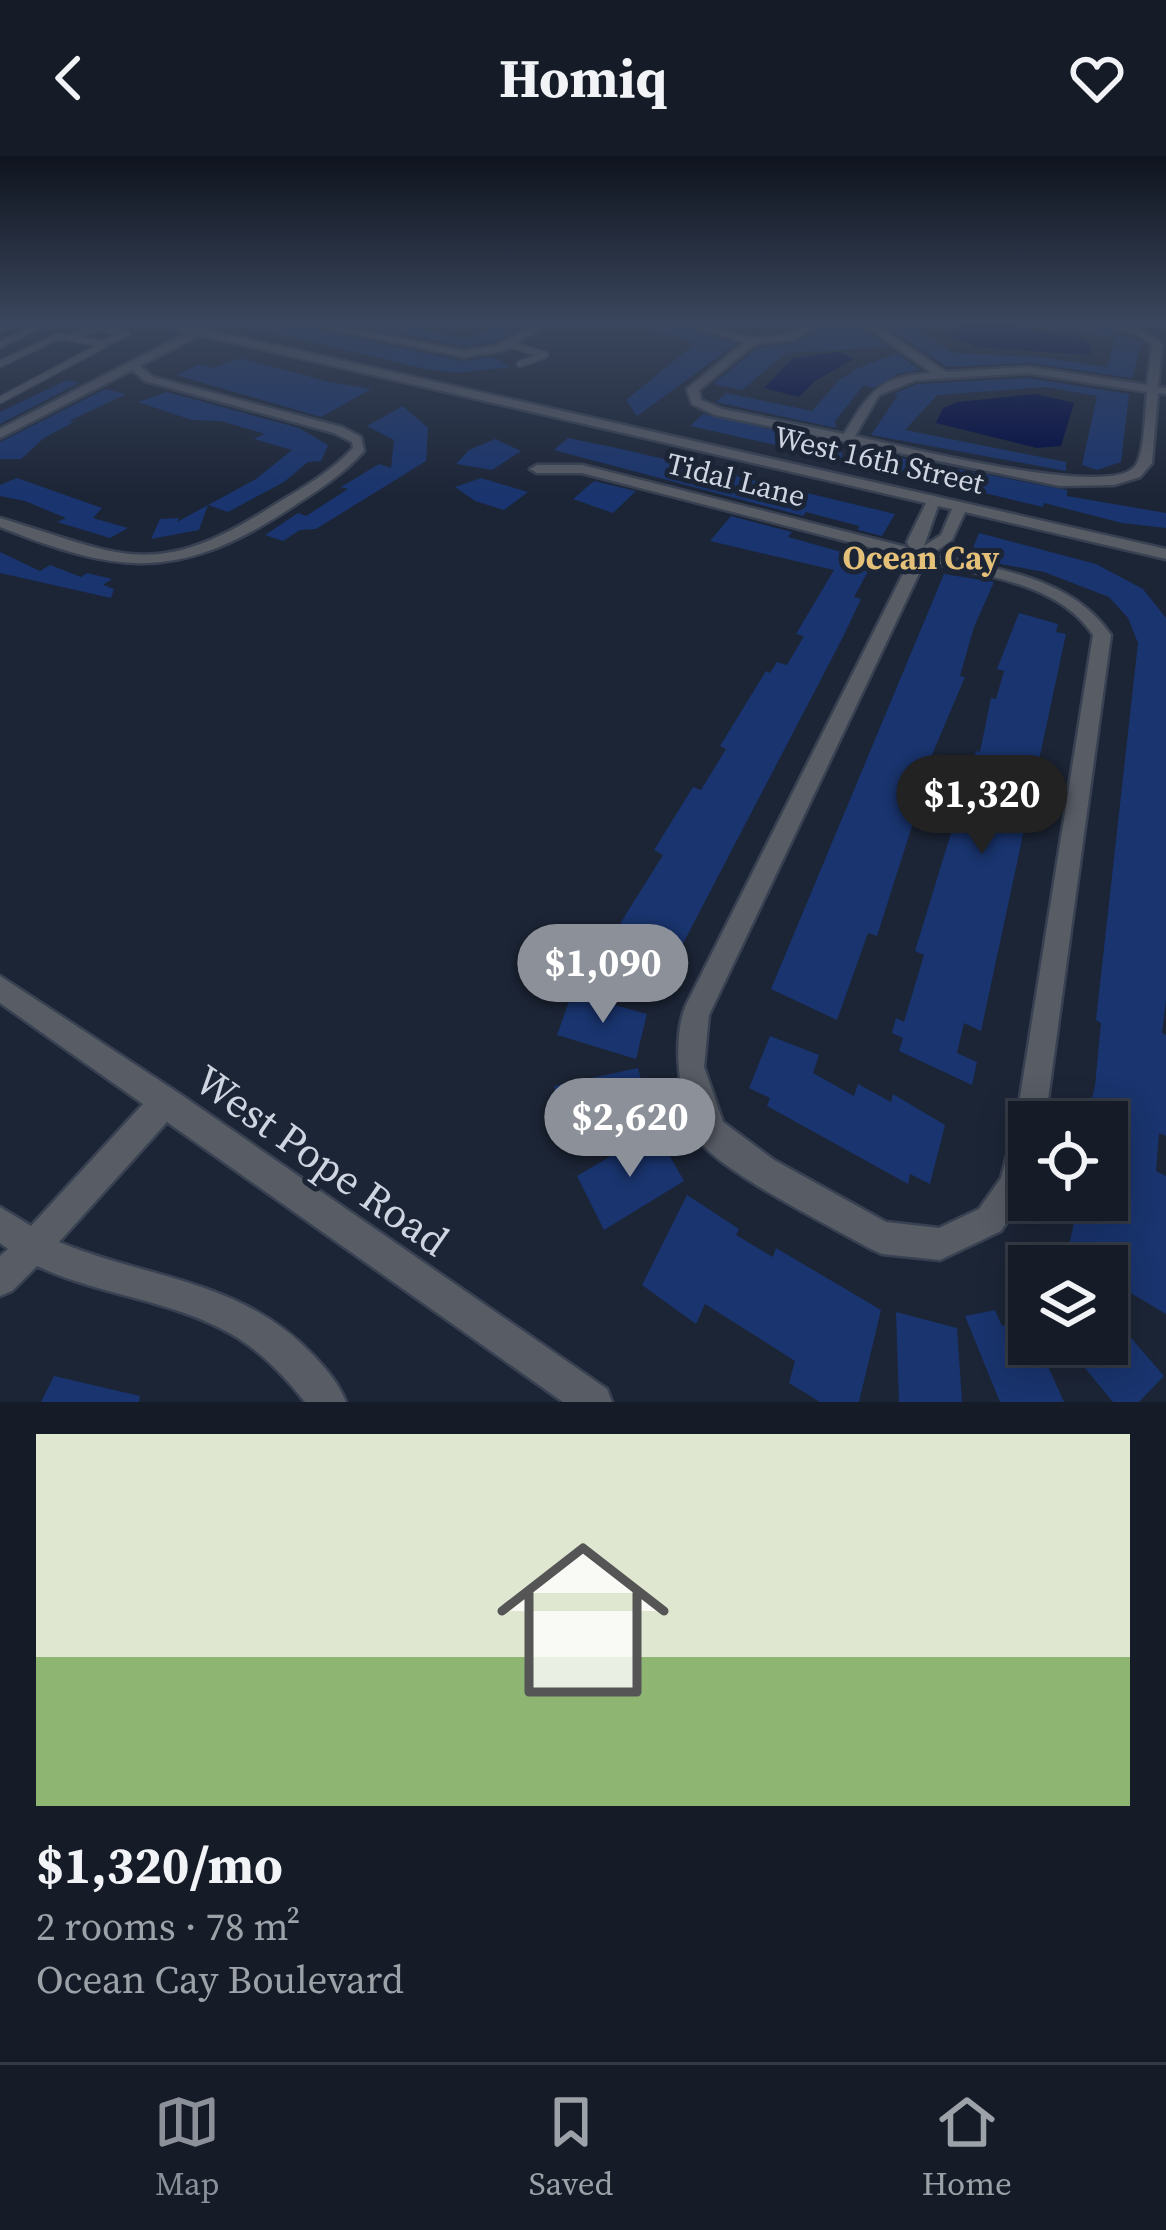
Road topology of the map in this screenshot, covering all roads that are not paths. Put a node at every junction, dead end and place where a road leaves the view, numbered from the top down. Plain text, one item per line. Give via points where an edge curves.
1 (40, 380) edge
2 (105, 380) edge
3 (147, 380) edge
4 (149, 380) edge
5 (404, 380) edge
6 (704, 380) edge
7 (917, 380) edge
8 (1095, 380) edge
9 (99, 383) junction
10 (1160, 390) edge
11 (0, 400) edge
12 (0, 434) edge
13 (847, 439) junction
14 (537, 469) dead end
15 (962, 506) junction
16 (931, 507) junction
17 (0, 522) edge
18 (926, 545) junction
19 (1166, 554) edge
20 (0, 988) edge
21 (1033, 1101) edge
22 (166, 1102) junction
23 (1008, 1195) edge
24 (0, 1223) edge
25 (32, 1250) junction
26 (0, 1279) edge
27 (328, 1402) edge
28 (593, 1402) edge

1 - 11 lane
2 - 9 street
3 - 9 street
4 - 17 street via 338,430 360,448 341,469 187,555 107,555
5 - 16 street, West 16th Street
6 - 13 street via 693,389 696,402 719,412
7 - 13 street via 883,387
8 - 10 street
9 - 12 street
10 - 13 street via 1145,463 1114,481 1041,480
14 - 18 street, Tidal Lane via 582,469
15 - 16 street, West 16th Street
15 - 18 street
15 - 19 street, West 16th Street
16 - 18 street
18 - 21 street, Tidal Lane via 1062,594 1090,614 1102,635
18 - 23 street via 696,1015 690,1066 711,1132 882,1238 940,1244 990,1220
20 - 22 street, West Pope Road
22 - 25 street via 117,1147
22 - 28 street, West Pope Road
24 - 25 street
25 - 26 street
25 - 27 street via 232,1315 276,1343

